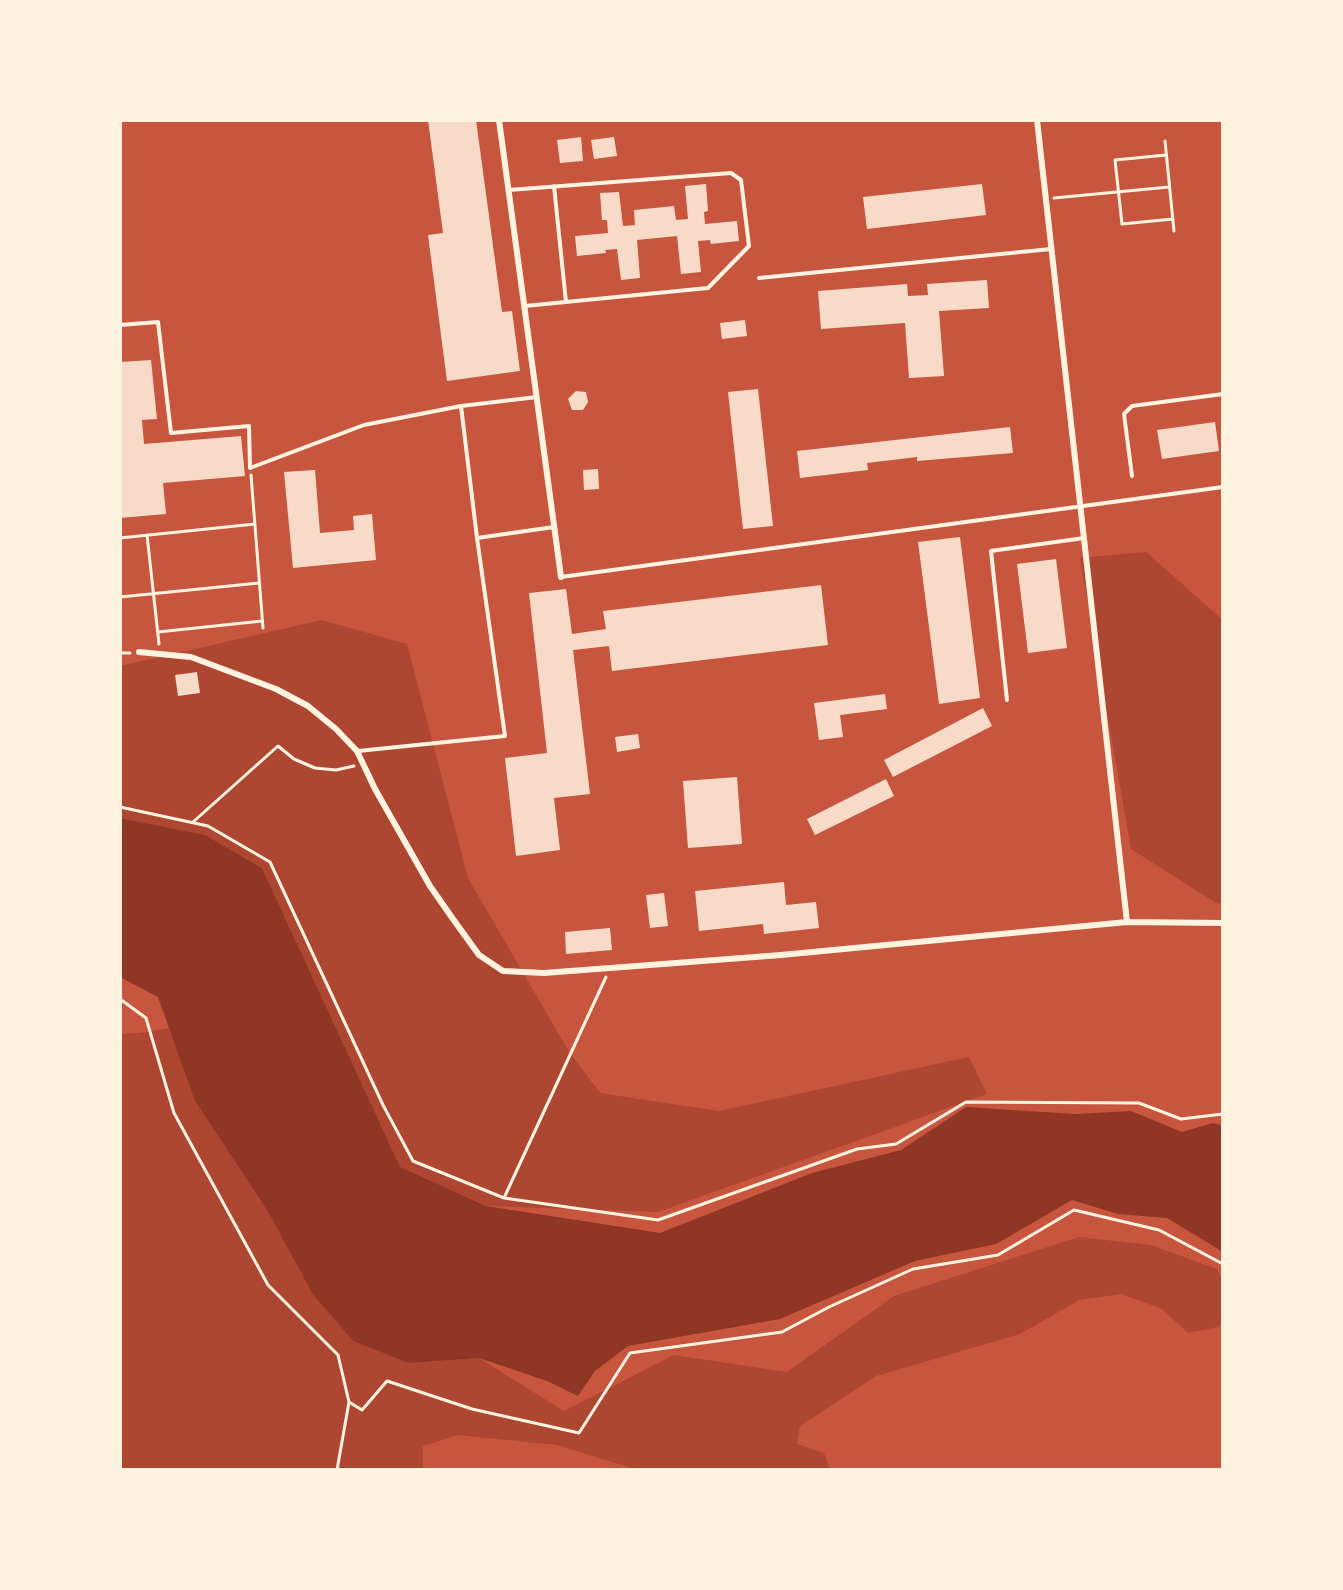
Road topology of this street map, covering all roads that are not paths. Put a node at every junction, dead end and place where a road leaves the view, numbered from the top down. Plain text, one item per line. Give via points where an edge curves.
1 (499, 120) edge
2 (1037, 120) edge
3 (554, 186) junction
4 (508, 190) junction
5 (1052, 249) junction
6 (759, 278) dead end
7 (566, 302) junction
8 (525, 306) junction
9 (120, 325) edge
10 (1223, 394) edge
11 (538, 397) junction
12 (460, 406) junction
13 (1132, 476) dead end
14 (1223, 487) edge
15 (1082, 506) junction
16 (554, 527) junction
17 (477, 538) junction
18 (1085, 538) junction
19 (561, 577) joint
20 (139, 652) dead end
21 (1007, 700) dead end
22 (357, 751) junction
23 (1127, 922) junction
24 (1223, 923) edge

1 - 4 street
2 - 5 street
3 - 4 lane
3 - 7 lane
3 - 7 lane via 731,173 741,180 749,246 708,288
4 - 8 street
5 - 6 lane
5 - 15 street
7 - 8 lane
8 - 11 street
9 - 12 lane via 158,322 171,433 249,426 250,468 364,425
10 - 13 lane via 1132,406 1124,414
11 - 12 lane
11 - 16 street
12 - 17 lane
14 - 15 lane
15 - 18 street
15 - 19 lane
16 - 17 lane
16 - 19 street
17 - 22 lane via 506,736
18 - 21 lane via 991,551
18 - 23 street
20 - 22 street via 191,657 276,689 308,706
22 - 23 street via 430,886 479,955 503,971 544,973 782,955
23 - 24 street

